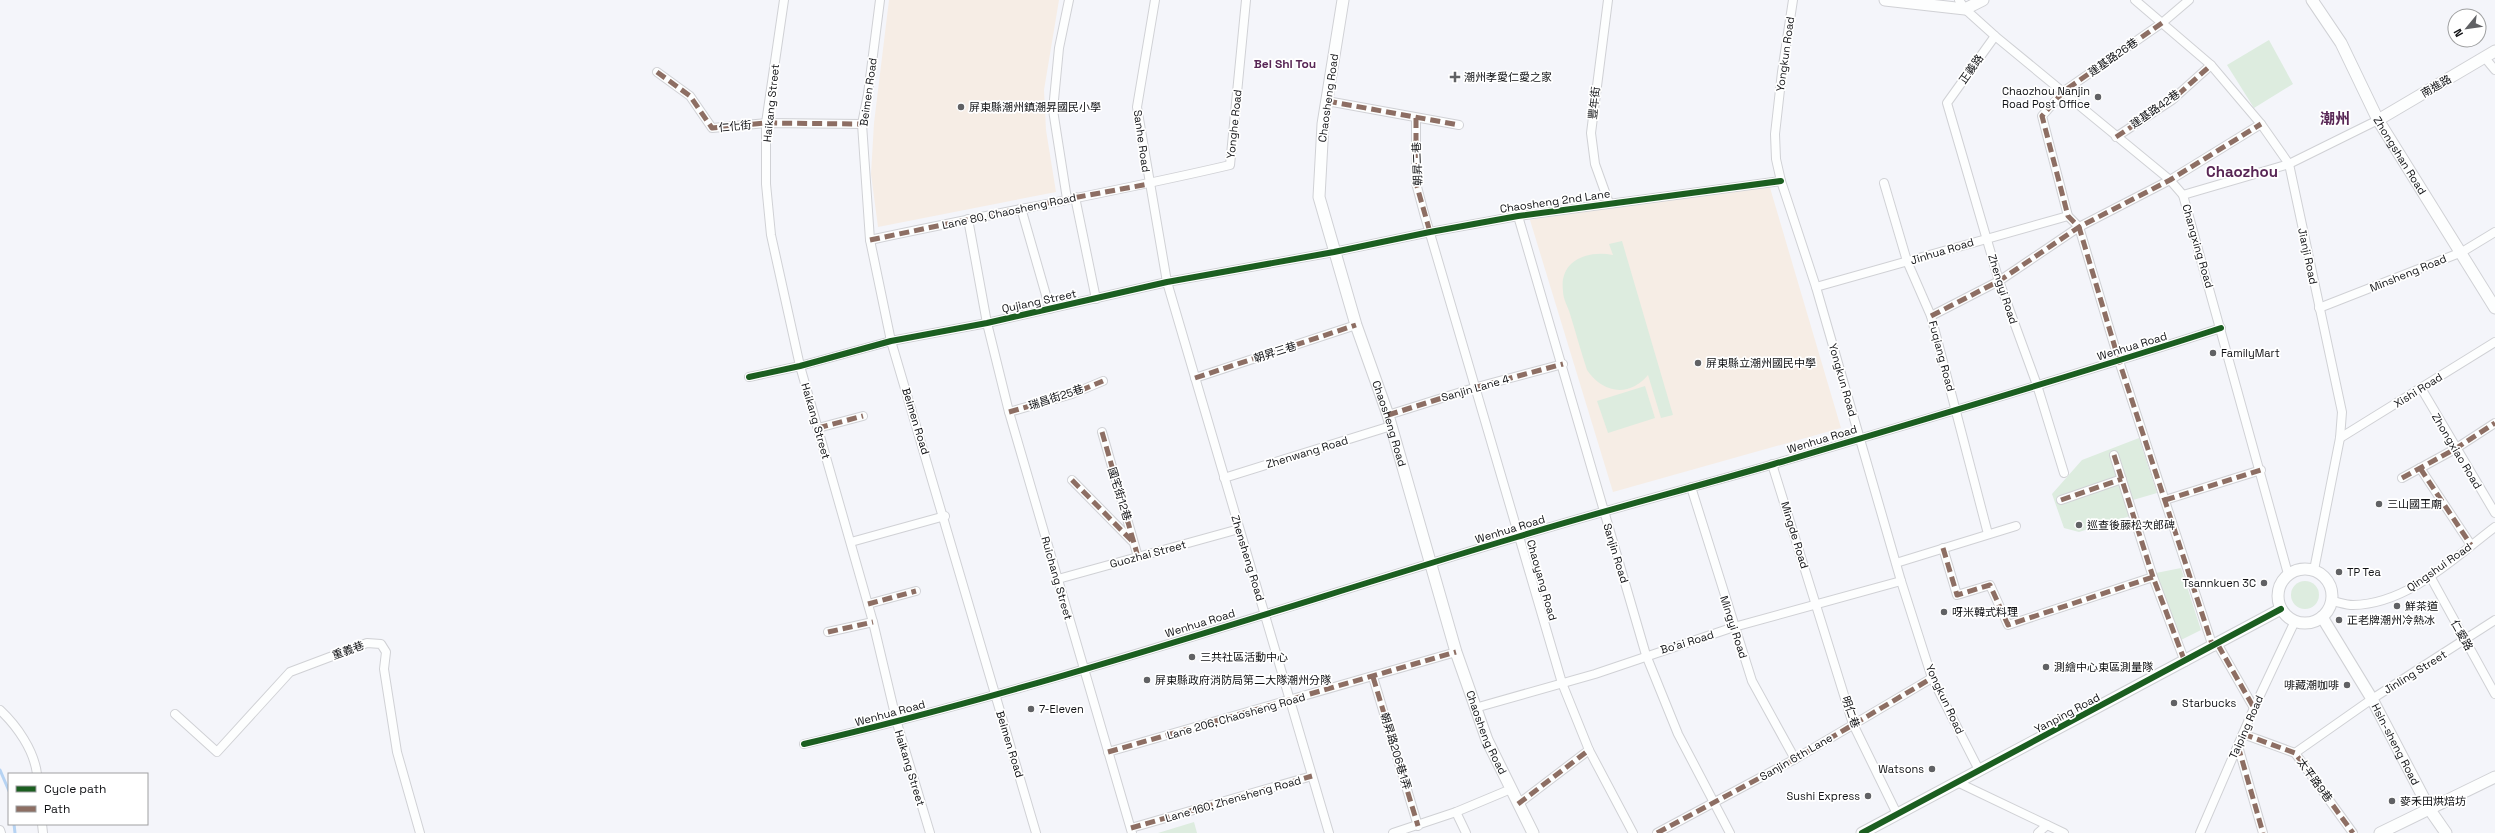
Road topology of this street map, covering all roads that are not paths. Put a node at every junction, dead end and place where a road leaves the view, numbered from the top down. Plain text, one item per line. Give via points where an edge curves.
1 (784, 0) edge
2 (880, 0) edge
3 (1069, 0) edge
4 (1155, 0) edge
5 (1246, 0) edge
6 (1343, 0) edge
7 (1608, 0) edge
8 (1793, 0) edge
9 (1885, 0) edge
10 (1983, 0) edge
11 (2135, 0) edge
12 (2189, 0) edge
13 (2312, 0) edge
14 (1962, 5) edge
15 (2162, 22) junction
16 (1995, 36) junction
17 (2495, 51) edge
18 (2485, 58) junction
19 (2211, 65) junction
20 (2495, 70) edge
21 (657, 72) dead end
22 (2064, 91) junction
23 (1327, 100) junction
24 (1416, 118) junction
25 (2378, 120) junction
26 (766, 123) junction
27 (862, 124) junction
28 (2261, 124) junction
29 (1460, 125) dead end
30 (2116, 136) junction
31 (2289, 164) junction
32 (1781, 180) junction
33 (2170, 180) junction
34 (1884, 183) dead end
35 (1149, 184) junction
36 (2183, 195) junction
37 (1071, 198) junction
38 (1609, 203) junction
39 (1021, 208) junction
40 (1518, 216) junction
41 (2068, 216) junction
42 (968, 219) junction
43 (2079, 227) junction
44 (1430, 232) junction
45 (2495, 232) edge
46 (1986, 238) junction
47 (870, 240) junction
48 (1334, 252) junction
49 (2462, 252) junction
50 (1908, 261) junction
51 (1999, 281) junction
52 (1167, 282) junction
53 (1816, 287) junction
54 (1096, 299) junction
55 (2319, 308) junction
56 (2495, 308) edge
57 (1050, 309) junction
58 (1931, 316) junction
59 (987, 323) junction
60 (1356, 326) junction
61 (2221, 328) junction
62 (892, 341) junction
63 (2495, 342) edge
64 (2119, 361) junction
65 (1563, 364) junction
66 (800, 366) junction
67 (749, 377) dead end
68 (1195, 378) junction
69 (1103, 381) dead end
70 (2037, 385) junction
71 (1476, 387) junction
72 (2420, 388) junction
73 (1956, 409) junction
74 (1008, 412) junction
75 (1388, 415) junction
76 (863, 416) dead end
77 (2495, 423) edge
78 (1391, 426) junction
79 (818, 428) junction
80 (1102, 432) dead end
81 (1860, 438) junction
82 (2340, 438) junction
83 (2455, 449) junction
84 (2114, 455) dead end
85 (1772, 464) junction
86 (2420, 468) junction
87 (2261, 470) junction
88 (2064, 473) dead end
89 (1224, 478) junction
90 (2402, 478) dead end
91 (2122, 479) junction
92 (1072, 480) dead end
93 (1690, 487) junction
94 (2061, 500) dead end
95 (2165, 500) junction
96 (1603, 511) junction
97 (2495, 513) edge
98 (945, 516) junction
99 (2016, 526) dead end
100 (2495, 527) edge
101 (1239, 529) junction
102 (1988, 534) junction
103 (1519, 536) junction
104 (851, 542) junction
105 (1134, 543) junction
106 (2471, 545) junction
107 (1943, 548) junction
108 (1138, 557) junction
109 (1431, 563) junction
110 (1896, 563) junction
111 (2314, 570) junction
112 (2288, 574) junction
113 (2430, 576) junction
114 (2153, 577) junction
115 (1058, 579) junction
116 (1901, 582) junction
117 (916, 591) dead end
118 (2332, 601) junction
119 (868, 604) junction
120 (1817, 606) junction
121 (2281, 609) junction
122 (1266, 614) junction
123 (2322, 617) junction
124 (2495, 620) edge
125 (2295, 621) junction
126 (872, 622) junction
127 (1734, 627) junction
128 (828, 632) dead end
129 (2466, 641) junction
130 (2216, 646) junction
131 (1456, 652) junction
132 (1646, 655) junction
133 (2185, 662) junction
134 (1084, 668) junction
135 (1373, 677) junction
136 (1932, 678) junction
137 (1562, 683) junction
138 (995, 694) junction
139 (2495, 694) edge
140 (2372, 699) junction
141 (1289, 700) junction
142 (1475, 708) junction
143 (2254, 708) junction
144 (0, 710) edge
145 (175, 714) dead end
146 (897, 723) junction
147 (1853, 724) junction
148 (2243, 734) junction
149 (804, 744) dead end
150 (2238, 746) junction
151 (1589, 750) junction
152 (1108, 752) junction
153 (2295, 753) junction
154 (1795, 759) junction
155 (1979, 770) junction
156 (37, 773) edge
157 (1312, 776) junction
158 (2495, 778) edge
159 (1957, 782) junction
160 (1511, 789) junction
161 (1714, 803) junction
162 (1518, 804) junction
163 (2430, 810) junction
164 (1456, 812) junction
165 (1897, 814) junction
166 (2047, 825) junction
167 (1418, 826) junction
168 (1131, 831) edge
169 (420, 833) edge
170 (930, 833) edge
171 (1036, 833) edge
172 (1328, 833) edge
173 (1393, 833) edge
174 (1466, 833) edge
175 (1533, 833) edge
176 (1633, 833) edge
177 (1657, 833) edge
178 (1730, 833) edge
179 (1862, 833) edge
180 (2038, 833) edge
181 (2064, 833) edge
182 (2200, 833) edge
183 (2263, 833) edge
184 (2353, 833) edge
185 (2380, 833) edge
186 (2446, 833) edge

1 - 26 street, Haikang Street
2 - 27 street, Beimen Road
3 - 37 street via 1058,48 1053,110
4 - 35 street, Sanhe Road via 1137,107
5 - 35 street, Yonghe Road via 1230,165
6 - 23 main road, Chaosheng Road
7 - 38 street, 豐年街 via 1591,133 1595,164
8 - 32 street, Yongkun Road via 1775,134 1776,159
9 - 14 main road
10 - 14 main road
11 - 15 street, Jianji Road
12 - 15 street, 建基路26巷
13 - 25 main road, Zhongshan Road via 2341,43
14 - 16 street, Changxing Road
15 - 19 street, Jianji Road
15 - 22 street, 建基路26巷
16 - 22 street, Changxing Road
16 - 46 street, 正義路 via 1947,103
17 - 18 main road, 南進路
18 - 20 street
18 - 25 main road, 南進路
19 - 28 street, Jianji Road
19 - 30 street, 建基路42巷 via 2172,100
21 - 26 street, 仁化街 via 690,96 712,128
22 - 30 street, Changxing Road
22 - 41 street, 建基路26巷 via 2042,116
23 - 24 street
23 - 48 main road, Chaosheng Road via 1319,197
24 - 29 street
24 - 44 street, 朝昇二巷 via 1416,183
25 - 31 street
25 - 49 main road, Zhongshan Road
26 - 27 street, 仁化街
26 - 66 street, Haikang Street via 766,184 771,235
27 - 47 street, Beimen Road
28 - 31 street, Jianji Road
28 - 33 street
30 - 33 street, Changxing Road
31 - 36 street
31 - 55 street, Jianji Road
32 - 38 street, Chaosheng 2nd Lane
32 - 53 street, Yongkun Road
33 - 36 street, Changxing Road
33 - 43 street
34 - 50 street, Fuqiang Road
35 - 37 street, Lane 80, Chaosheng Road
35 - 52 street, Sanhe Road
36 - 61 street, Changxing Road
37 - 39 street, Lane 80, Chaosheng Road
37 - 54 street
38 - 40 street, Chaosheng 2nd Lane
39 - 42 street, Lane 80, Chaosheng Road
39 - 57 street
40 - 44 street, Chaosheng 2nd Lane
40 - 65 street, Sanjin Road
41 - 43 street
41 - 46 street, Jinhua Road
42 - 47 street, Lane 80, Chaosheng Road
42 - 59 street, Ruichang Street
43 - 51 street
43 - 64 street
44 - 48 street, Chaosheng 2nd Lane
44 - 71 street, Chaoyang Road
45 - 49 street, Minsheng Road
46 - 50 street, Jinhua Road
46 - 51 street, Zhengyi Road
47 - 62 street, Beimen Road
48 - 52 street, Qujiang Street
48 - 60 main road, Chaosheng Road
49 - 55 street, Minsheng Road
49 - 56 main road, Zhongshan Road
50 - 53 street, Jinhua Road
50 - 58 street, Fuqiang Road
51 - 58 street
51 - 70 street, Zhengyi Road
52 - 54 street, Qujiang Street
52 - 68 street, Zhensheng Road
53 - 81 street, Yongkun Road
54 - 57 street, Qujiang Street
55 - 82 street, Jianji Road via 2342,412
57 - 59 street, Qujiang Street
58 - 73 street, Fuqiang Road
59 - 62 street, Qujiang Street
59 - 74 street, Ruichang Street
60 - 68 street, 朝昇三巷
60 - 75 main road, Chaosheng Road
61 - 64 street, Wenhua Road
61 - 87 street, Changxing Road
62 - 66 street, Qujiang Street
62 - 98 street, Beimen Road
63 - 72 street, Xishi Road
64 - 70 street, Wenhua Road
64 - 95 street
65 - 71 street, Sanjin Lane 4
65 - 96 street, Sanjin Road
66 - 67 street, Qujiang Street
66 - 79 street, Haikang Street
68 - 89 street, Zhensheng Road
69 - 74 street, 瑞昌街25巷 via 1072,394
70 - 73 street, Wenhua Road
70 - 88 street, Zhengyi Road
71 - 75 street, Sanjin Lane 4
71 - 103 street, Chaoyang Road
72 - 82 street, Xishi Road
72 - 83 street, Zhongxiao Road
73 - 81 street, Wenhua Road
73 - 102 street, Fuqiang Road
74 - 115 street, Ruichang Street
75 - 78 main road, Chaosheng Road
76 - 79 street
77 - 83 street
78 - 89 street, Zhenwang Road
78 - 109 main road, Chaosheng Road
79 - 104 street, Haikang Street
80 - 105 street, 國宅街12巷
81 - 85 street, Wenhua Road
81 - 110 street, Yongkun Road
82 - 111 street, Jianji Road
83 - 86 street
83 - 97 street, Zhongxiao Road
84 - 91 street
85 - 93 street, Wenhua Road
85 - 120 street, Mingde Road
86 - 90 street
86 - 106 street
87 - 95 street
87 - 112 street, Changxing Road
89 - 101 street, Zhensheng Road
91 - 94 street
91 - 114 street
92 - 105 street
93 - 96 street, Wenhua Road
93 - 127 street, Mingyi Road
95 - 130 street
96 - 103 street, Wenhua Road
96 - 132 street, Sanjin Road
98 - 104 street
98 - 138 street, Beimen Road
99 - 102 street
100 - 106 street, Qingshui Road
101 - 108 street, Guozhai Street
101 - 122 street, Zhensheng Road
102 - 107 street
103 - 109 street, Wenhua Road
103 - 137 street, Chaoyang Road
104 - 119 street, Haikang Street
105 - 108 street, 國宅街12巷
106 - 113 street, Qingshui Road
107 - 110 street
107 - 114 street via 1957,595 1990,585 2008,625
108 - 115 street, Guozhai Street
109 - 122 street, Wenhua Road
109 - 131 main road, Chaosheng Road
110 - 116 street, Yongkun Road
111 - 112 main road via 2305,568
111 - 118 main road via 2321,573 2330,586
112 - 121 main road via 2279,588
113 - 118 street, Qingshui Road via 2406,590 2381,599 2353,605
113 - 129 street, 仁愛路
114 - 133 street
115 - 134 street, Ruichang Street
116 - 120 street, Bo'ai Road
116 - 136 street, Yongkun Road
117 - 119 street
118 - 123 main road
119 - 126 street, Haikang Street
120 - 127 street, Bo'ai Road
120 - 147 street, 明仁巷
121 - 125 main road
121 - 130 main road, Yanping Road
122 - 134 street, Wenhua Road
122 - 141 street, Zhensheng Road
123 - 125 main road via 2307,623
123 - 140 main road, Hsin-sheng Road
124 - 129 street, Jinling Street
125 - 143 street, Taiping Road
126 - 128 street
126 - 146 street, Haikang Street
127 - 132 street, Bo'ai Road
127 - 154 street, Mingyi Road via 1752,682
129 - 139 street, 仁愛路
129 - 140 street, Jinling Street
130 - 133 main road, Yanping Road
130 - 143 street
131 - 135 street, Lane 206, Chaosheng Road
131 - 142 main road, Chaosheng Road
132 - 137 street, Bo'ai Road
132 - 161 street, Sanjin Road via 1678,734
133 - 155 main road, Yanping Road
134 - 138 street, Wenhua Road
134 - 152 street, Ruichang Street
135 - 141 street, Lane 206, Chaosheng Road
135 - 167 street, 朝昇路206巷1弄
136 - 147 street, Sanjin 6th Lane
136 - 155 street, Yongkun Road
137 - 142 street, Bo'ai Road
137 - 151 street, Chaoyang Road
138 - 146 street, Wenhua Road
138 - 171 street, Beimen Road
140 - 153 street, Jinling Street
140 - 163 main road, Hsin-sheng Road
141 - 152 street, Lane 206, Chaosheng Road
141 - 157 street, Zhensheng Road
142 - 160 main road, Chaosheng Road via 1487,740
143 - 148 street, Taiping Road
144 - 156 street via 15,724 36,766
145 - 169 street, 重義巷 via 217,752 290,672 367,643 381,644 386,652 384,669 397,752
146 - 149 street, Wenhua Road
146 - 170 street, Haikang Street
147 - 154 street, Sanjin 6th Lane
147 - 165 street, 明仁巷
148 - 150 street, Taiping Road
148 - 153 street, 太平路9巷
150 - 182 street, Taiping Road
150 - 183 street
151 - 162 street
151 - 176 street, Chaoyang Road
152 - 168 street, Ruichang Street
153 - 184 street, 太平路9巷
154 - 161 street, Sanjin 6th Lane
155 - 159 main road, Yanping Road
157 - 168 street, Lane 160, Zhensheng Road
157 - 172 street, Zhensheng Road
158 - 163 main road
159 - 165 main road, Yanping Road
159 - 166 street
160 - 162 main road, Chaosheng Road
160 - 164 street
161 - 177 street, Sanjin 6th Lane
161 - 178 street, Sanjin Road
162 - 175 main road, Chaosheng Road
163 - 185 main road
163 - 186 main road, Hsin-sheng Road
164 - 167 street
164 - 174 street
165 - 179 main road, Yanping Road
166 - 180 street
166 - 181 street
167 - 173 street

